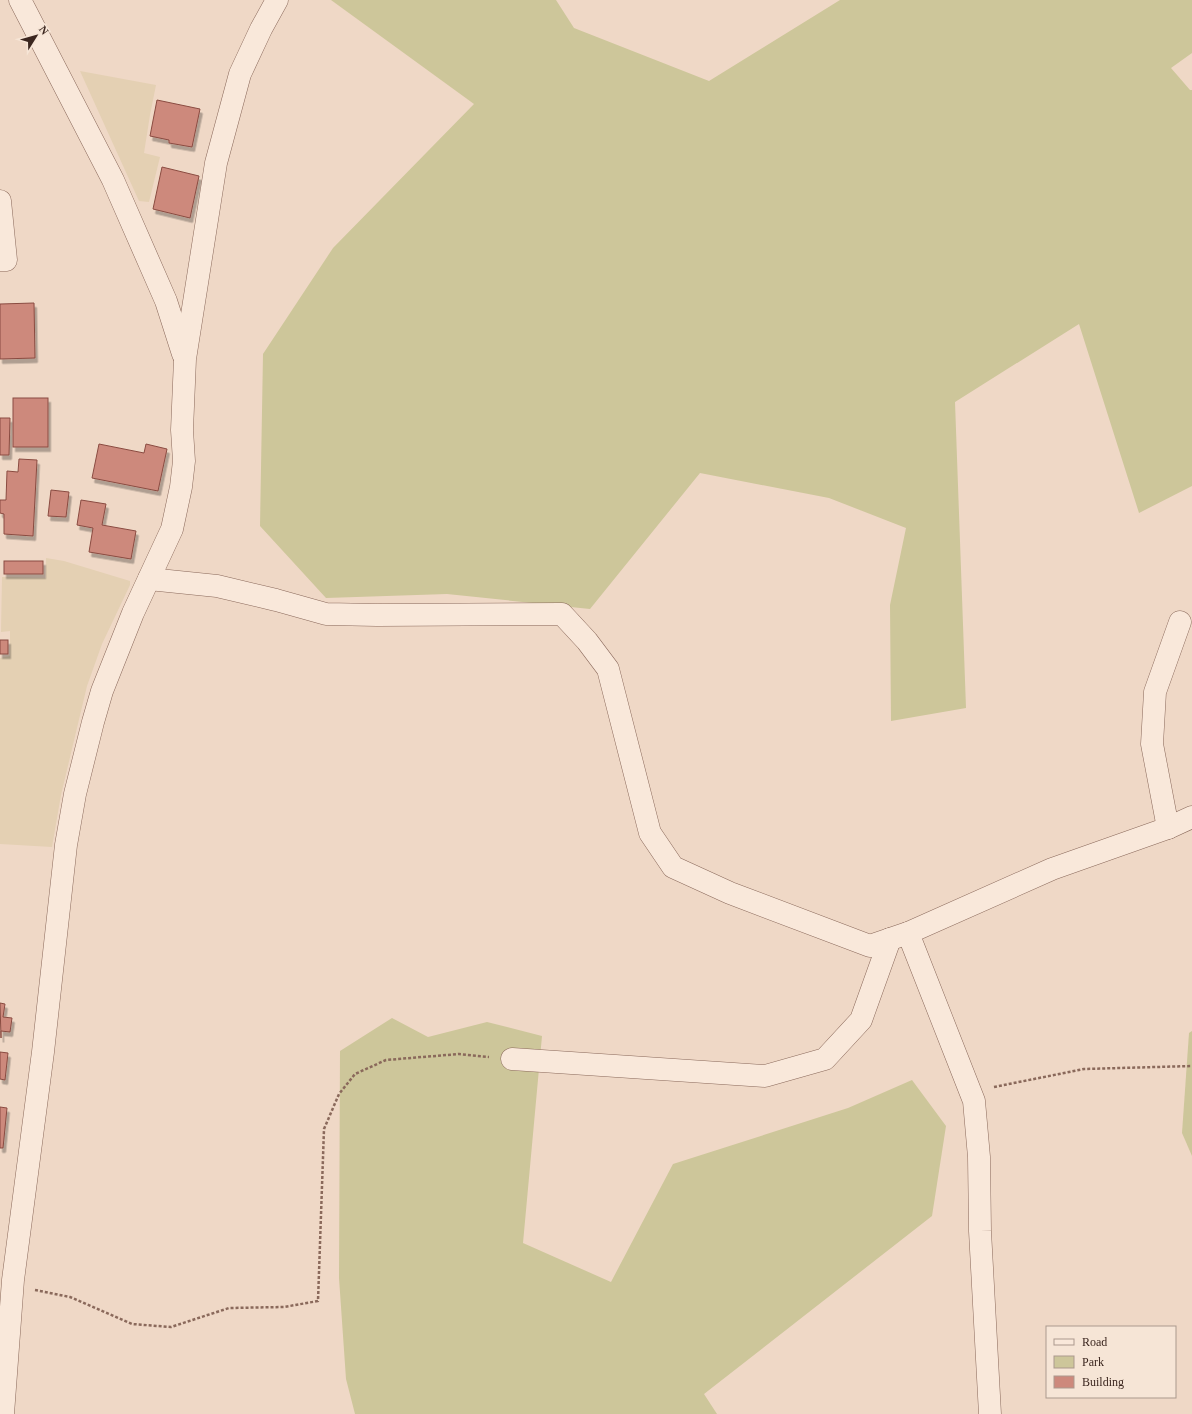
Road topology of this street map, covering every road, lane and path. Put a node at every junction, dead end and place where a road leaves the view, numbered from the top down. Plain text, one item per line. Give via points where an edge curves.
1 (20, 0) edge
2 (277, 0) edge
3 (0, 201) edge
4 (0, 260) edge
5 (185, 359) junction
6 (149, 579) junction
7 (1180, 622) dead end
8 (1192, 816) edge
9 (1168, 828) junction
10 (899, 936) junction
11 (512, 1059) joint
12 (1192, 1066) edge
13 (970, 1092) junction
14 (8, 1283) edge
15 (3, 1414) edge
16 (990, 1414) edge

1 - 5 street via 113,180 166,301
2 - 5 street via 240,74 216,164
3 - 4 street via 6,260
5 - 6 street via 182,430 184,461 181,487 172,529
6 - 10 street via 217,586 326,614 562,614 608,669 650,833 673,867 730,893 870,946
6 - 14 street via 102,691 75,794 66,845 43,1052
7 - 9 street via 1155,692 1152,744
8 - 9 street
9 - 10 street via 1052,869
10 - 11 street via 861,1020 825,1059 765,1076
10 - 13 street
11 - 14 path via 459,1054 386,1060 355,1074 339,1094 324,1129 318,1301 284,1308 229,1308 171,1328 132,1324 70,1297
12 - 13 path via 1084,1069
13 - 16 street via 974,1101 979,1157 980,1231
14 - 15 street

